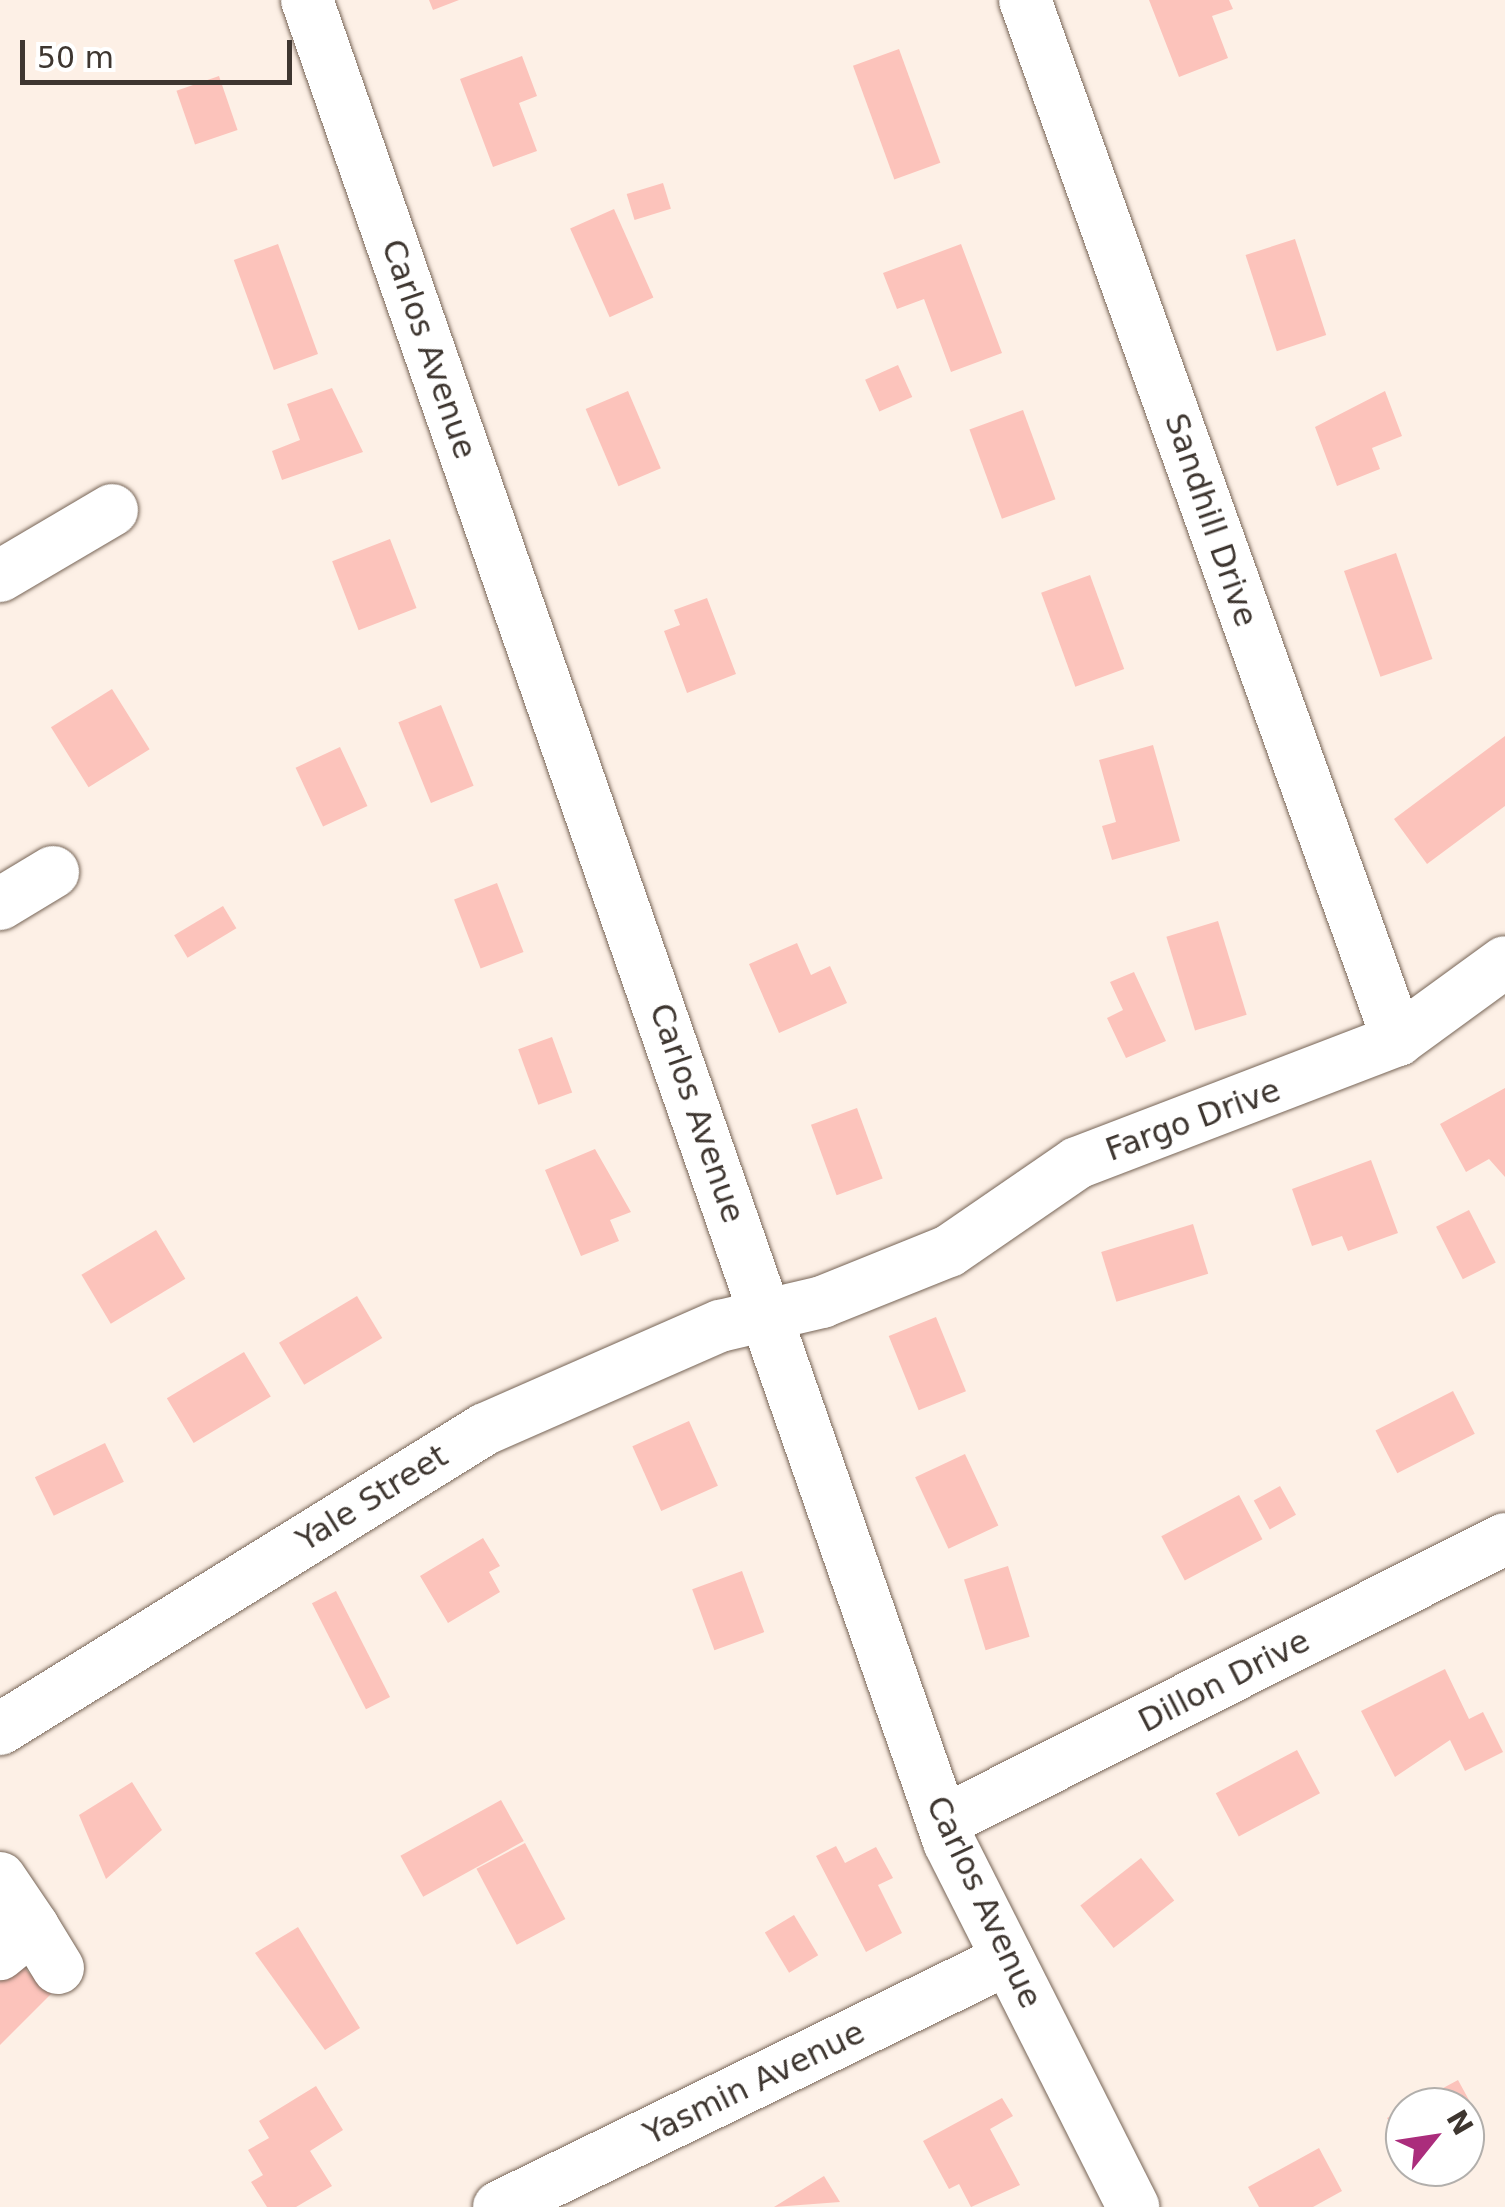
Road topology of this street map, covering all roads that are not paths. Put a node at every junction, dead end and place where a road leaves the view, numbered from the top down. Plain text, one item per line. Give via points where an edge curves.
1 (307, 0) edge
2 (1025, 0) edge
3 (112, 510) dead end
4 (0, 576) edge
5 (53, 872) dead end
6 (0, 904) edge
7 (1505, 962) edge
8 (1398, 1040) junction
9 (768, 1316) junction
10 (1505, 1540) edge
11 (0, 1729) edge
12 (942, 1822) junction
13 (0, 1878) edge
14 (30, 1950) edge
15 (1008, 1959) junction
16 (499, 2207) edge
17 (1133, 2207) edge

1 - 9 street, Carlos Avenue
2 - 8 street, Sandhill Drive
3 - 4 street
5 - 6 street
7 - 8 street, Fargo Drive
8 - 9 street, Fargo Drive via 1077,1163 949,1252
9 - 11 street, Yale Street via 720,1326 484,1428
9 - 12 street, Carlos Avenue
10 - 12 street, Dillon Drive
12 - 15 street, Carlos Avenue
13 - 14 street
15 - 16 street, Yasmin Avenue
15 - 17 street, Carlos Avenue

